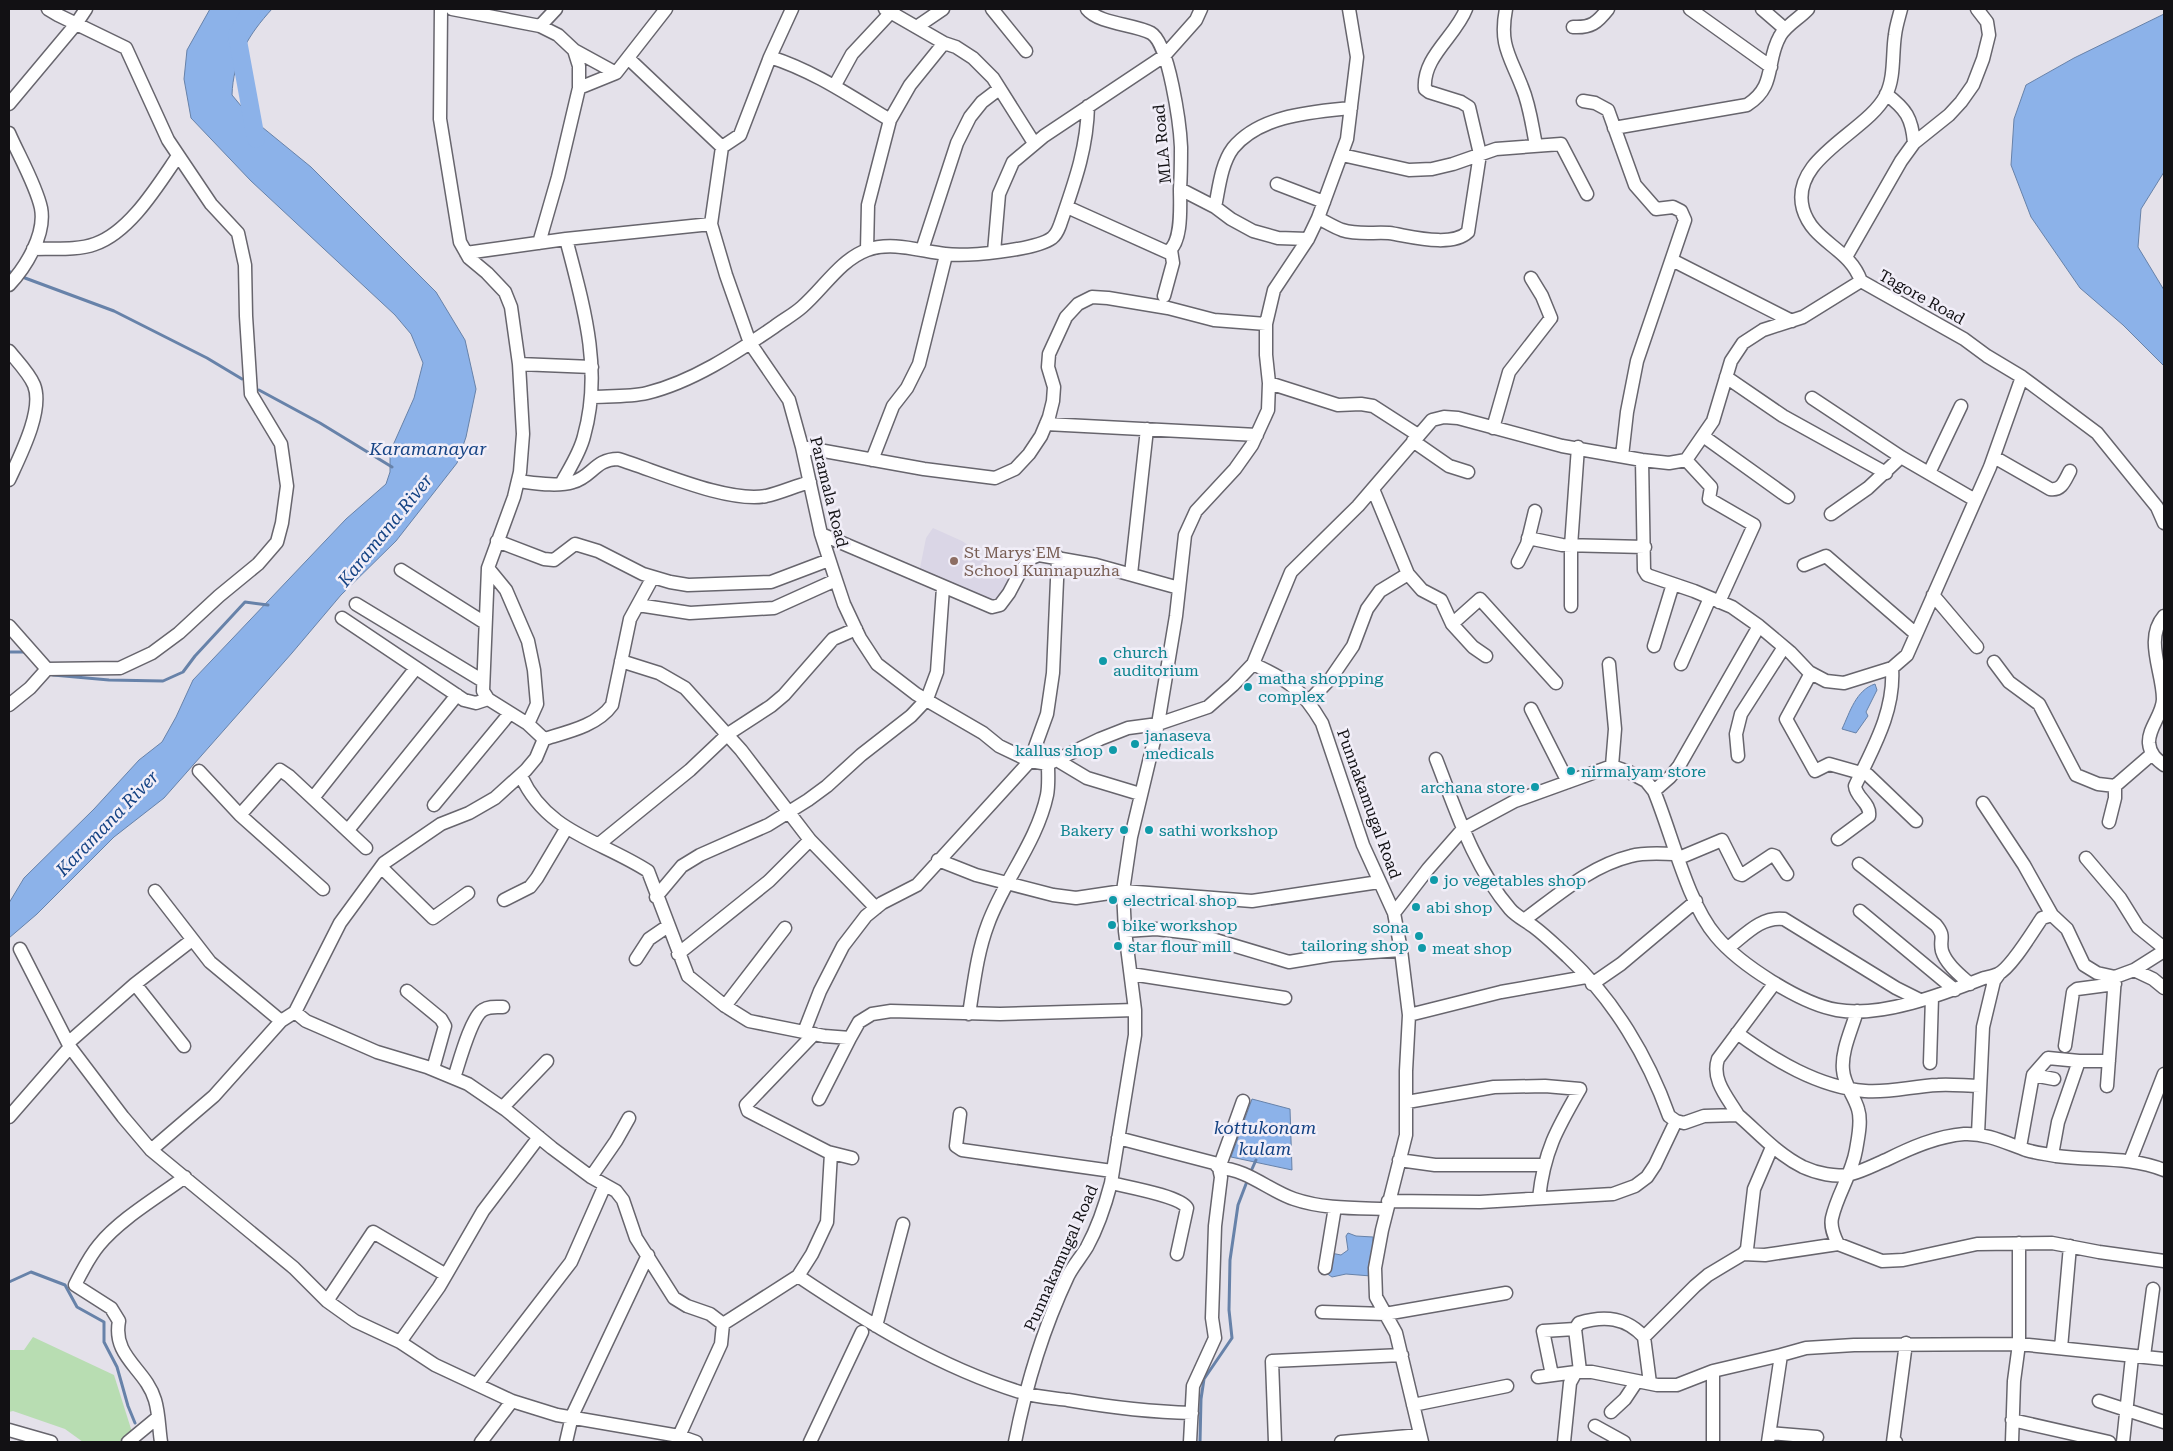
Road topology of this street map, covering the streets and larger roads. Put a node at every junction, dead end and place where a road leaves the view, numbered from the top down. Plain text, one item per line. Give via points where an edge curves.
1 (48, 9) edge
2 (86, 9) edge
3 (441, 9) edge
4 (452, 9) edge
5 (556, 9) edge
6 (666, 9) edge
7 (790, 9) edge
8 (944, 9) edge
9 (992, 9) edge
10 (1087, 9) edge
11 (1201, 9) edge
12 (1466, 9) edge
13 (1506, 9) edge
14 (1608, 9) edge
15 (1690, 9) edge
16 (1762, 9) edge
17 (1808, 9) edge
18 (1901, 9) edge
19 (1978, 9) edge
20 (890, 10) edge
21 (1353, 10) edge
22 (76, 24) junction
23 (540, 26) junction
24 (918, 26) junction
25 (1573, 26) dead end
26 (1785, 28) junction
27 (944, 43) junction
28 (574, 50) junction
29 (1026, 51) dead end
30 (1164, 56) junction
31 (770, 57) junction
32 (628, 59) junction
33 (1771, 67) junction
34 (616, 73) junction
35 (835, 85) junction
36 (579, 88) junction
37 (1000, 89) junction
38 (1886, 94) junction
39 (1583, 101) dead end
40 (9, 104) edge
41 (1088, 106) junction
42 (1351, 108) junction
43 (890, 120) junction
44 (1614, 128) junction
45 (9, 133) edge
46 (1034, 143) junction
47 (1914, 143) junction
48 (1536, 145) junction
49 (722, 147) junction
50 (1480, 154) junction
51 (1342, 155) junction
52 (178, 156) junction
53 (1277, 184) dead end
54 (1180, 189) junction
55 (1587, 194) dead end
56 (1324, 202) junction
57 (1067, 206) junction
58 (1215, 207) junction
59 (1318, 218) junction
60 (711, 224) junction
61 (566, 239) junction
62 (1308, 239) junction
63 (539, 243) junction
64 (33, 249) junction
65 (867, 250) junction
66 (922, 250) junction
67 (1171, 250) junction
68 (994, 252) junction
69 (466, 253) junction
70 (946, 255) junction
71 (1846, 257) junction
72 (1672, 260) junction
73 (1531, 278) dead end
74 (1861, 281) junction
75 (9, 285) edge
76 (1164, 296) dead end
77 (1792, 322) junction
78 (1266, 324) junction
79 (750, 343) junction
80 (9, 351) edge
81 (519, 364) junction
82 (592, 367) junction
83 (2022, 377) junction
84 (1726, 378) junction
85 (1269, 383) junction
86 (591, 397) junction
87 (1812, 398) dead end
88 (1960, 406) dead end
89 (1046, 424) junction
90 (1493, 428) junction
91 (1146, 429) junction
92 (1257, 435) junction
93 (1703, 436) junction
94 (1415, 438) junction
95 (802, 447) junction
96 (1578, 447) junction
97 (1622, 456) junction
98 (1994, 456) junction
99 (1900, 457) junction
100 (872, 460) junction
101 (1642, 460) junction
102 (1686, 460) junction
103 (2070, 471) dead end
104 (1468, 472) dead end
105 (1929, 472) junction
106 (1886, 473) junction
107 (9, 480) edge
108 (518, 481) junction
109 (810, 482) junction
110 (561, 484) junction
111 (1373, 489) junction
112 (1788, 497) dead end
113 (1975, 500) junction
114 (1534, 511) dead end
115 (1831, 514) dead end
116 (2164, 523) edge
117 (821, 534) junction
118 (1528, 538) junction
119 (498, 541) junction
120 (1571, 546) junction
121 (1644, 547) junction
122 (1058, 557) junction
123 (829, 560) junction
124 (1518, 562) dead end
125 (1804, 565) dead end
126 (488, 568) junction
127 (401, 570) dead end
128 (1131, 574) junction
129 (1408, 574) junction
130 (653, 577) junction
131 (836, 580) junction
132 (1673, 584) junction
133 (943, 588) junction
134 (1179, 588) junction
135 (1933, 595) junction
136 (1714, 600) junction
137 (356, 604) dead end
138 (638, 605) junction
139 (1571, 606) dead end
140 (2164, 616) edge
141 (342, 618) dead end
142 (485, 623) junction
143 (1452, 624) junction
144 (9, 626) edge
145 (1759, 626) junction
146 (856, 629) junction
147 (1916, 634) junction
148 (1654, 646) dead end
149 (1784, 647) junction
150 (1977, 647) dead end
151 (1486, 656) dead end
152 (621, 661) junction
153 (1994, 662) dead end
154 (1252, 664) junction
155 (1609, 664) dead end
156 (1681, 664) dead end
157 (416, 668) junction
158 (1892, 668) junction
159 (47, 669) junction
160 (1811, 674) junction
161 (482, 681) junction
162 (1556, 683) dead end
163 (457, 695) junction
164 (488, 699) junction
165 (927, 700) junction
166 (1309, 701) junction
167 (9, 705) edge
168 (1530, 710) dead end
169 (510, 713) junction
170 (2161, 720) edge
171 (528, 724) junction
172 (1158, 724) junction
173 (728, 734) junction
174 (544, 739) junction
175 (2152, 754) junction
176 (1738, 756) dead end
177 (1436, 759) dead end
178 (1030, 762) junction
179 (1052, 762) junction
180 (2164, 765) edge
181 (1612, 766) junction
182 (199, 771) dead end
183 (1861, 773) junction
184 (521, 776) junction
185 (1568, 782) junction
186 (2115, 786) junction
187 (1654, 791) junction
188 (1140, 794) junction
189 (313, 798) junction
190 (1983, 803) dead end
191 (434, 805) dead end
192 (788, 812) junction
193 (240, 815) junction
194 (1916, 821) dead end
195 (2109, 822) dead end
196 (566, 829) junction
197 (1464, 829) junction
198 (348, 830) junction
199 (1838, 839) dead end
200 (810, 840) junction
201 (599, 844) junction
202 (366, 848) dead end
203 (1678, 856) junction
204 (2086, 858) dead end
205 (938, 860) junction
206 (1860, 864) dead end
207 (381, 867) junction
208 (1787, 874) dead end
209 (1007, 882) junction
210 (1379, 882) junction
211 (324, 889) dead end
212 (155, 891) dead end
213 (1124, 891) junction
214 (468, 893) dead end
215 (656, 897) junction
216 (504, 900) dead end
217 (1696, 901) junction
218 (876, 908) junction
219 (1860, 911) dead end
220 (1394, 913) junction
221 (2052, 915) junction
222 (1524, 920) junction
223 (668, 926) junction
224 (785, 928) dead end
225 (1125, 931) junction
226 (192, 940) junction
227 (1728, 948) junction
228 (20, 949) dead end
229 (2164, 949) edge
230 (1401, 950) junction
231 (678, 954) junction
232 (636, 959) dead end
233 (2134, 970) junction
234 (1131, 974) junction
235 (1999, 974) junction
236 (1589, 980) junction
237 (2115, 980) junction
238 (135, 984) junction
239 (1774, 984) junction
240 (1970, 984) junction
241 (2164, 988) edge
242 (1955, 990) junction
243 (406, 991) dead end
244 (1285, 998) dead end
245 (1926, 999) junction
246 (725, 1006) junction
247 (503, 1007) dead end
248 (1135, 1010) junction
249 (1857, 1011) junction
250 (294, 1012) junction
251 (969, 1014) junction
252 (1409, 1015) junction
253 (280, 1021) junction
254 (809, 1033) junction
255 (1737, 1033) junction
256 (850, 1038) junction
257 (69, 1045) junction
258 (184, 1046) dead end
259 (2065, 1046) dead end
260 (547, 1061) dead end
261 (2079, 1061) junction
262 (2109, 1061) junction
263 (1930, 1063) dead end
264 (433, 1070) junction
265 (2164, 1074) edge
266 (2033, 1075) junction
267 (454, 1078) junction
268 (2054, 1079) dead end
269 (1980, 1086) junction
270 (2107, 1086) dead end
271 (1848, 1088) junction
272 (819, 1099) dead end
273 (1243, 1101) dead end
274 (1407, 1102) junction
275 (502, 1107) junction
276 (960, 1114) dead end
277 (1738, 1115) junction
278 (9, 1117) edge
279 (629, 1118) dead end
280 (1676, 1121) junction
281 (1978, 1134) junction
282 (539, 1137) junction
283 (1118, 1138) junction
284 (1772, 1147) junction
285 (2020, 1147) junction
286 (151, 1150) junction
287 (831, 1153) junction
288 (2052, 1155) junction
289 (852, 1158) dead end
290 (1399, 1160) junction
291 (2130, 1161) junction
292 (1544, 1166) junction
293 (1219, 1168) junction
294 (2164, 1170) edge
295 (1850, 1174) junction
296 (185, 1177) junction
297 (591, 1177) junction
298 (1112, 1177) junction
299 (606, 1185) junction
300 (1539, 1198) junction
301 (1387, 1205) junction
302 (1335, 1207) junction
303 (903, 1224) dead end
304 (2019, 1243) junction
305 (1838, 1244) junction
306 (2070, 1246) junction
307 (1177, 1254) dead end
308 (1743, 1254) junction
309 (648, 1255) junction
310 (2164, 1261) edge
311 (1325, 1268) dead end
312 (446, 1275) junction
313 (798, 1276) junction
314 (2152, 1289) dead end
315 (1506, 1293) dead end
316 (327, 1301) junction
317 (1322, 1312) dead end
318 (1384, 1314) junction
319 (724, 1324) junction
320 (876, 1326) junction
321 (1575, 1329) junction
322 (862, 1332) dead end
323 (1644, 1337) junction
324 (400, 1342) junction
325 (1906, 1343) junction
326 (2019, 1344) junction
327 (2061, 1348) junction
328 (1402, 1355) junction
329 (1781, 1355) junction
330 (2138, 1356) junction
331 (2164, 1359) edge
332 (1578, 1371) junction
333 (1713, 1371) junction
334 (1552, 1375) junction
335 (1538, 1377) dead end
336 (1637, 1381) junction
337 (477, 1384) junction
338 (1650, 1384) junction
339 (1507, 1386) dead end
340 (1024, 1394) junction
341 (512, 1401) junction
342 (2099, 1401) dead end
343 (1413, 1405) junction
344 (2126, 1410) junction
345 (1612, 1412) dead end
346 (1192, 1413) junction
347 (572, 1416) junction
348 (157, 1418) junction
349 (2012, 1420) junction
350 (2164, 1422) edge
351 (1594, 1426) dead end
352 (9, 1430) edge
353 (679, 1436) junction
354 (1817, 1437) dead end
355 (1769, 1438) edge
356 (1421, 1439) edge
357 (52, 1442) edge
358 (128, 1442) edge
359 (162, 1442) edge
360 (481, 1442) edge
361 (566, 1442) edge
362 (696, 1442) edge
363 (810, 1442) edge
364 (1015, 1442) edge
365 (1190, 1442) edge
366 (1275, 1442) edge
367 (1341, 1442) edge
368 (1564, 1442) edge
369 (1624, 1442) edge
370 (1713, 1442) edge
371 (1894, 1442) edge
372 (2012, 1442) edge
373 (2109, 1442) edge
374 (2123, 1442) edge

1 - 22 street
2 - 22 street
3 - 69 street via 440,119 460,242
4 - 23 street
5 - 23 street
6 - 32 street
7 - 31 street
8 - 24 street
9 - 29 street
10 - 30 street, MLA Road via 1102,18 1153,34 1161,43
11 - 30 street via 1196,20
12 - 50 street via 1440,47 1424,82 1429,92 1469,107
13 - 48 street via 1503,35 1507,54 1522,88
14 - 25 street via 1587,28
15 - 33 street
16 - 26 street
17 - 26 street
18 - 38 street, Tagore Road
19 - 47 street via 1987,22 1989,35 1973,86 1949,115
20 - 24 street
20 - 35 street via 852,54
21 - 42 street, Punnakamugal Road via 1357,57
22 - 40 street
22 - 52 street via 126,48
23 - 28 street via 558,35
24 - 27 street
26 - 33 street
27 - 37 street via 974,58
27 - 43 street via 910,85
28 - 34 street
28 - 36 street via 579,66
30 - 41 street
30 - 54 street, MLA Road via 1174,95 1181,145
31 - 35 street via 796,65
31 - 49 street via 740,135
32 - 34 street
32 - 49 street
33 - 44 street via 1766,87 1747,105
34 - 36 street
35 - 43 street
36 - 63 street
37 - 46 street
37 - 66 street via 982,102 970,117 957,143
38 - 47 street via 1911,120
38 - 71 street, Tagore Road via 1871,115 1821,158 1801,193 1812,228
39 - 44 street via 1608,110
41 - 46 street
41 - 57 street via 1080,166
42 - 51 street, Punnakamugal Road
42 - 58 street via 1278,120 1246,137 1233,149 1224,167
43 - 65 street via 868,205
44 - 72 street via 1636,185 1645,199 1656,209 1673,207 1681,211 1685,220
45 - 64 street via 41,208 41,226
46 - 68 street via 1013,162 999,194
47 - 71 street
48 - 50 street
48 - 55 street via 1561,144
49 - 60 street, Paramala Road
50 - 51 street via 1432,169 1409,170
50 - 59 street via 1468,232 1461,238 1443,240 1359,233
51 - 56 street, Punnakamugal Road
52 - 64 street via 149,198 108,239 92,245
52 - 159 street via 211,204 238,233 246,265 251,394 281,444 287,486 282,523 277,542 258,564 152,653 120,668
53 - 56 street
54 - 58 street, MLA Road
54 - 67 street via 1180,221
56 - 59 street, Punnakamugal Road
57 - 67 street via 1167,252
57 - 68 street via 1052,238
58 - 62 street, MLA Road via 1253,231 1278,238
59 - 62 street, Punnakamugal Road
60 - 61 street
60 - 79 street, Paramala Road
61 - 63 street
61 - 82 street via 584,309
62 - 78 street, Punnakamugal Road via 1274,290
63 - 69 street
64 - 75 street
65 - 66 street via 894,247
65 - 79 street via 848,262 802,308
66 - 70 street
67 - 76 street via 1173,263
68 - 70 street
69 - 81 street via 505,292 511,307
70 - 100 street via 919,364 893,406
71 - 74 street, Tagore Road via 1856,268
72 - 77 street
72 - 97 street via 1637,361 1626,412
73 - 90 street via 1550,318 1509,372
74 - 77 street
74 - 83 street, Tagore Road via 1964,339
77 - 84 street via 1762,330 1743,343 1730,361
78 - 85 street, Punnakamugal Road
78 - 89 street via 1214,320 1168,308 1092,297 1078,304 1066,317 1049,354 1048,367 1054,387
79 - 86 street via 667,387 646,394
79 - 95 street, Paramala Road via 789,400
80 - 107 street via 34,383 37,393 32,422
81 - 82 street
81 - 108 street via 523,434
82 - 86 street
83 - 98 street
83 - 116 street, Tagore Road via 2097,433 2157,508
84 - 93 street via 1713,421
84 - 106 street via 1783,416
85 - 92 street, Punnakamugal Road via 1268,410
85 - 94 street via 1338,405 1373,406
86 - 110 street via 580,450
87 - 99 street
88 - 105 street
89 - 91 street
89 - 100 street via 1029,454 1015,469 995,478
90 - 94 street via 1444,417 1432,420
90 - 96 street via 1562,446
91 - 92 street
91 - 128 street
92 - 134 street, Punnakamugal Road via 1235,469 1196,511 1184,536
93 - 102 street
93 - 112 street
94 - 104 street via 1449,466
94 - 111 street
95 - 100 street
95 - 109 street, Paramala Road
96 - 97 street
96 - 120 street
97 - 101 street
98 - 103 street via 2055,490 2060,488
98 - 113 street
99 - 105 street
99 - 106 street
101 - 102 street via 1669,463
101 - 121 street
102 - 136 street via 1711,487 1708,499 1754,525
105 - 113 street
106 - 115 street
108 - 110 street
108 - 119 street
109 - 110 street via 765,496 734,495 609,459 582,478
109 - 117 street, Paramala Road
111 - 129 street
111 - 154 street via 1291,572
113 - 135 street
114 - 118 street
117 - 123 street, Paramala Road
117 - 133 street
118 - 120 street
118 - 124 street
119 - 126 street
119 - 130 street via 554,560 575,544 584,546
120 - 121 street
120 - 139 street
121 - 132 street via 1647,575
122 - 128 street
122 - 133 street via 1039,555 1029,559 1009,593 1000,604 992,607
122 - 178 street via 1053,673 1047,714
123 - 130 street via 771,582 754,584 688,585
123 - 131 street, Paramala Road
125 - 147 street via 1826,556
126 - 142 street
126 - 171 street via 506,590 528,641 537,704
127 - 142 street
128 - 134 street
129 - 143 street via 1422,590 1441,600
129 - 166 street via 1380,591 1367,609 1353,646 1331,678
130 - 138 street
131 - 138 street via 774,608 690,613
131 - 146 street, Paramala Road
132 - 136 street
132 - 148 street
133 - 165 street via 938,672
134 - 172 street, Punnakamugal Road
135 - 147 street
135 - 150 street
136 - 145 street via 1732,607
136 - 156 street
137 - 161 street
138 - 152 street via 630,619
140 - 170 street via 2154,640 2162,690
141 - 157 street
142 - 161 street
143 - 151 street
143 - 162 street via 1480,599
144 - 159 street
145 - 149 street
145 - 187 street via 1679,766
146 - 165 street, Paramala Road via 877,664
146 - 173 street via 833,639 784,695
147 - 158 street via 1907,655
149 - 160 street
149 - 176 street via 1741,714 1737,726
152 - 173 street via 672,679 685,688
152 - 174 street via 614,698 607,712 583,727
153 - 186 street via 2009,682 2039,704 2076,775 2098,784
154 - 166 street, Punnakamugal Road via 1283,679
154 - 172 street via 1208,707
155 - 181 street via 1615,729
157 - 163 street
157 - 189 street
158 - 160 street via 1844,683 1826,681
158 - 183 street via 1894,685 1888,716
159 - 167 street
160 - 183 street via 1786,719 1815,771 1829,764
161 - 164 street
163 - 164 street via 476,703
163 - 198 street
164 - 169 street
165 - 178 street, Paramala Road
165 - 192 street via 827,786
166 - 210 street, Punnakamugal Road via 1322,723 1363,845
168 - 185 street
169 - 171 street
169 - 191 street
170 - 175 street via 2149,742
171 - 174 street
172 - 179 street via 1128,728
172 - 188 street, Punnakamugal Road
173 - 192 street
173 - 201 street via 690,770
174 - 184 street via 536,758
175 - 180 street
175 - 186 street
177 - 197 street
178 - 179 street, Paramala Road
178 - 205 street
179 - 188 street via 1087,778
179 - 209 street via 1041,814 1029,844
181 - 185 street
181 - 187 street via 1646,781
182 - 193 street
183 - 194 street via 1868,775
183 - 199 street via 1855,786 1868,806 1869,816
184 - 196 street via 535,801
184 - 207 street via 495,798 441,824
185 - 197 street via 1515,801
186 - 195 street
187 - 203 street
188 - 213 street, Punnakamugal Road
189 - 193 street via 280,770
189 - 198 street
190 - 221 street
192 - 200 street
192 - 215 street via 768,825 682,866
193 - 211 street
196 - 201 street
196 - 216 street via 530,887
197 - 220 street
197 - 222 street via 1499,894 1511,911
198 - 202 street
200 - 218 street
200 - 231 street via 769,881
201 - 215 street via 648,871
203 - 208 street via 1722,840 1739,874 1772,855 1776,856
203 - 217 street
203 - 222 street via 1633,855 1609,863
204 - 229 street via 2120,898 2138,927
205 - 209 street via 976,875
205 - 218 street via 917,884
206 - 240 street via 1936,925 1943,938 1942,952
207 - 214 street via 433,918
207 - 250 street via 340,923
209 - 213 street via 1076,898
209 - 251 street via 979,952
210 - 213 street via 1252,901
210 - 220 street, Punnakamugal Road
212 - 226 street
213 - 225 street, Punnakamugal Road
215 - 223 street
217 - 227 street via 1701,916
217 - 236 street via 1622,964
218 - 254 street via 843,946 820,991
219 - 242 street
220 - 230 street, Punnakamugal Road
221 - 235 street via 2042,918
221 - 237 street via 2067,928 2084,965
222 - 236 street via 1569,958
223 - 231 street
223 - 232 street via 649,939
224 - 246 street
225 - 230 street via 1192,933 1289,962
225 - 234 street, Punnakamugal Road
226 - 238 street
226 - 253 street via 210,962
227 - 239 street
227 - 245 street via 1761,922 1784,919 1896,988
228 - 257 street
229 - 233 street
230 - 252 street, Punnakamugal Road
231 - 246 street via 688,976
233 - 237 street
233 - 241 street
234 - 244 street
234 - 248 street, Punnakamugal Road
235 - 240 street
235 - 269 street via 1994,981 1984,1027
236 - 252 street via 1501,992
236 - 280 street via 1638,1047 1669,1116
237 - 259 street via 2073,992
237 - 262 street
238 - 257 street
238 - 258 street
239 - 249 street via 1820,1005
239 - 255 street
240 - 242 street
242 - 245 street
243 - 264 street via 441,1019 445,1026
245 - 249 street
245 - 263 street
246 - 254 street via 749,1021
247 - 267 street via 482,1010
248 - 251 street
248 - 283 street, Punnakamugal Road via 1135,1034
249 - 271 street via 1843,1058 1842,1069
250 - 253 street
250 - 264 street via 306,1021 377,1052
251 - 256 street via 891,1011 872,1014 859,1022
252 - 274 street, Punnakamugal Road
253 - 286 street via 214,1096
254 - 256 street
254 - 287 street via 746,1105 748,1111
255 - 271 street via 1785,1064
255 - 277 street via 1715,1068 1717,1079
256 - 272 street
257 - 278 street
257 - 286 street
260 - 275 street
261 - 262 street
261 - 266 street via 2048,1058
261 - 288 street via 2058,1122
262 - 270 street
264 - 267 street
265 - 291 street
266 - 268 street
266 - 285 street
267 - 275 street
269 - 271 street via 1938,1085 1866,1091
269 - 281 street
271 - 295 street via 1859,1120
273 - 293 street
274 - 290 street, Punnakamugal Road via 1406,1135
274 - 292 street via 1494,1087 1580,1089 1558,1127
275 - 282 street
276 - 298 street via 956,1146 962,1150
277 - 280 street via 1704,1116 1684,1123
277 - 284 street
279 - 297 street
280 - 300 street via 1655,1165 1636,1186 1613,1194
281 - 285 street
281 - 295 street via 1941,1138
282 - 297 street
282 - 312 street via 483,1211
283 - 293 street via 1209,1162
283 - 298 street, Punnakamugal Road
284 - 295 street via 1803,1167 1837,1176
284 - 308 street via 1754,1189 1747,1249
285 - 288 street
286 - 296 street
287 - 289 street
287 - 313 street via 827,1222
288 - 291 street
290 - 292 street via 1436,1165
290 - 301 street, Punnakamugal Road
291 - 294 street
292 - 300 street
293 - 302 street via 1232,1168 1294,1199
293 - 346 street via 1212,1318 1215,1338 1193,1386
295 - 305 street via 1832,1219
296 - 316 street via 294,1268
296 - 348 street via 100,1243 75,1285 111,1308 119,1321 117,1332 123,1353 148,1383 155,1400
297 - 299 street
298 - 307 street via 1185,1204 1188,1208
298 - 340 street, Punnakamugal Road via 1105,1206 1092,1237 1062,1290
299 - 309 street via 624,1200 636,1238
299 - 337 street via 571,1262
300 - 301 street
301 - 302 street
301 - 318 street, Punnakamugal Road via 1375,1268 1376,1298
302 - 311 street
303 - 320 street
304 - 305 street via 1977,1244 1882,1262
304 - 306 street
304 - 326 street
305 - 308 street via 1765,1255
306 - 310 street
306 - 327 street
308 - 323 street via 1695,1286
309 - 319 street via 674,1298
309 - 347 street
312 - 316 street via 373,1232
312 - 324 street
313 - 319 street
313 - 320 street
314 - 330 street
315 - 318 street
316 - 324 street via 355,1321
317 - 318 street
318 - 328 street, Punnakamugal Road via 1396,1332
319 - 353 street via 721,1344
320 - 340 street via 964,1371
321 - 323 street via 1579,1323 1608,1318 1634,1326
321 - 332 street
321 - 334 street via 1543,1331
322 - 363 street
323 - 338 street
324 - 337 street via 435,1365
325 - 326 street
325 - 329 street via 1806,1348
325 - 371 street
326 - 327 street
326 - 349 street
327 - 330 street
328 - 343 street, Punnakamugal Road
328 - 366 street via 1272,1361
329 - 333 street
329 - 355 street
330 - 331 street
330 - 344 street
332 - 334 street
332 - 336 street
332 - 368 street via 1570,1383
333 - 338 street via 1677,1385
333 - 370 street
334 - 335 street
336 - 338 street
336 - 345 street
337 - 341 street
339 - 343 street
340 - 346 street via 1147,1412
340 - 364 street, Punnakamugal Road
341 - 347 street via 538,1411
341 - 360 street
342 - 344 street
343 - 356 street, Punnakamugal Road
344 - 350 street
344 - 374 street
346 - 365 street
347 - 353 street
347 - 361 street
348 - 358 street
348 - 359 street
349 - 372 street
349 - 373 street
351 - 369 street
352 - 357 street
353 - 362 street
354 - 355 street
356 - 367 street

